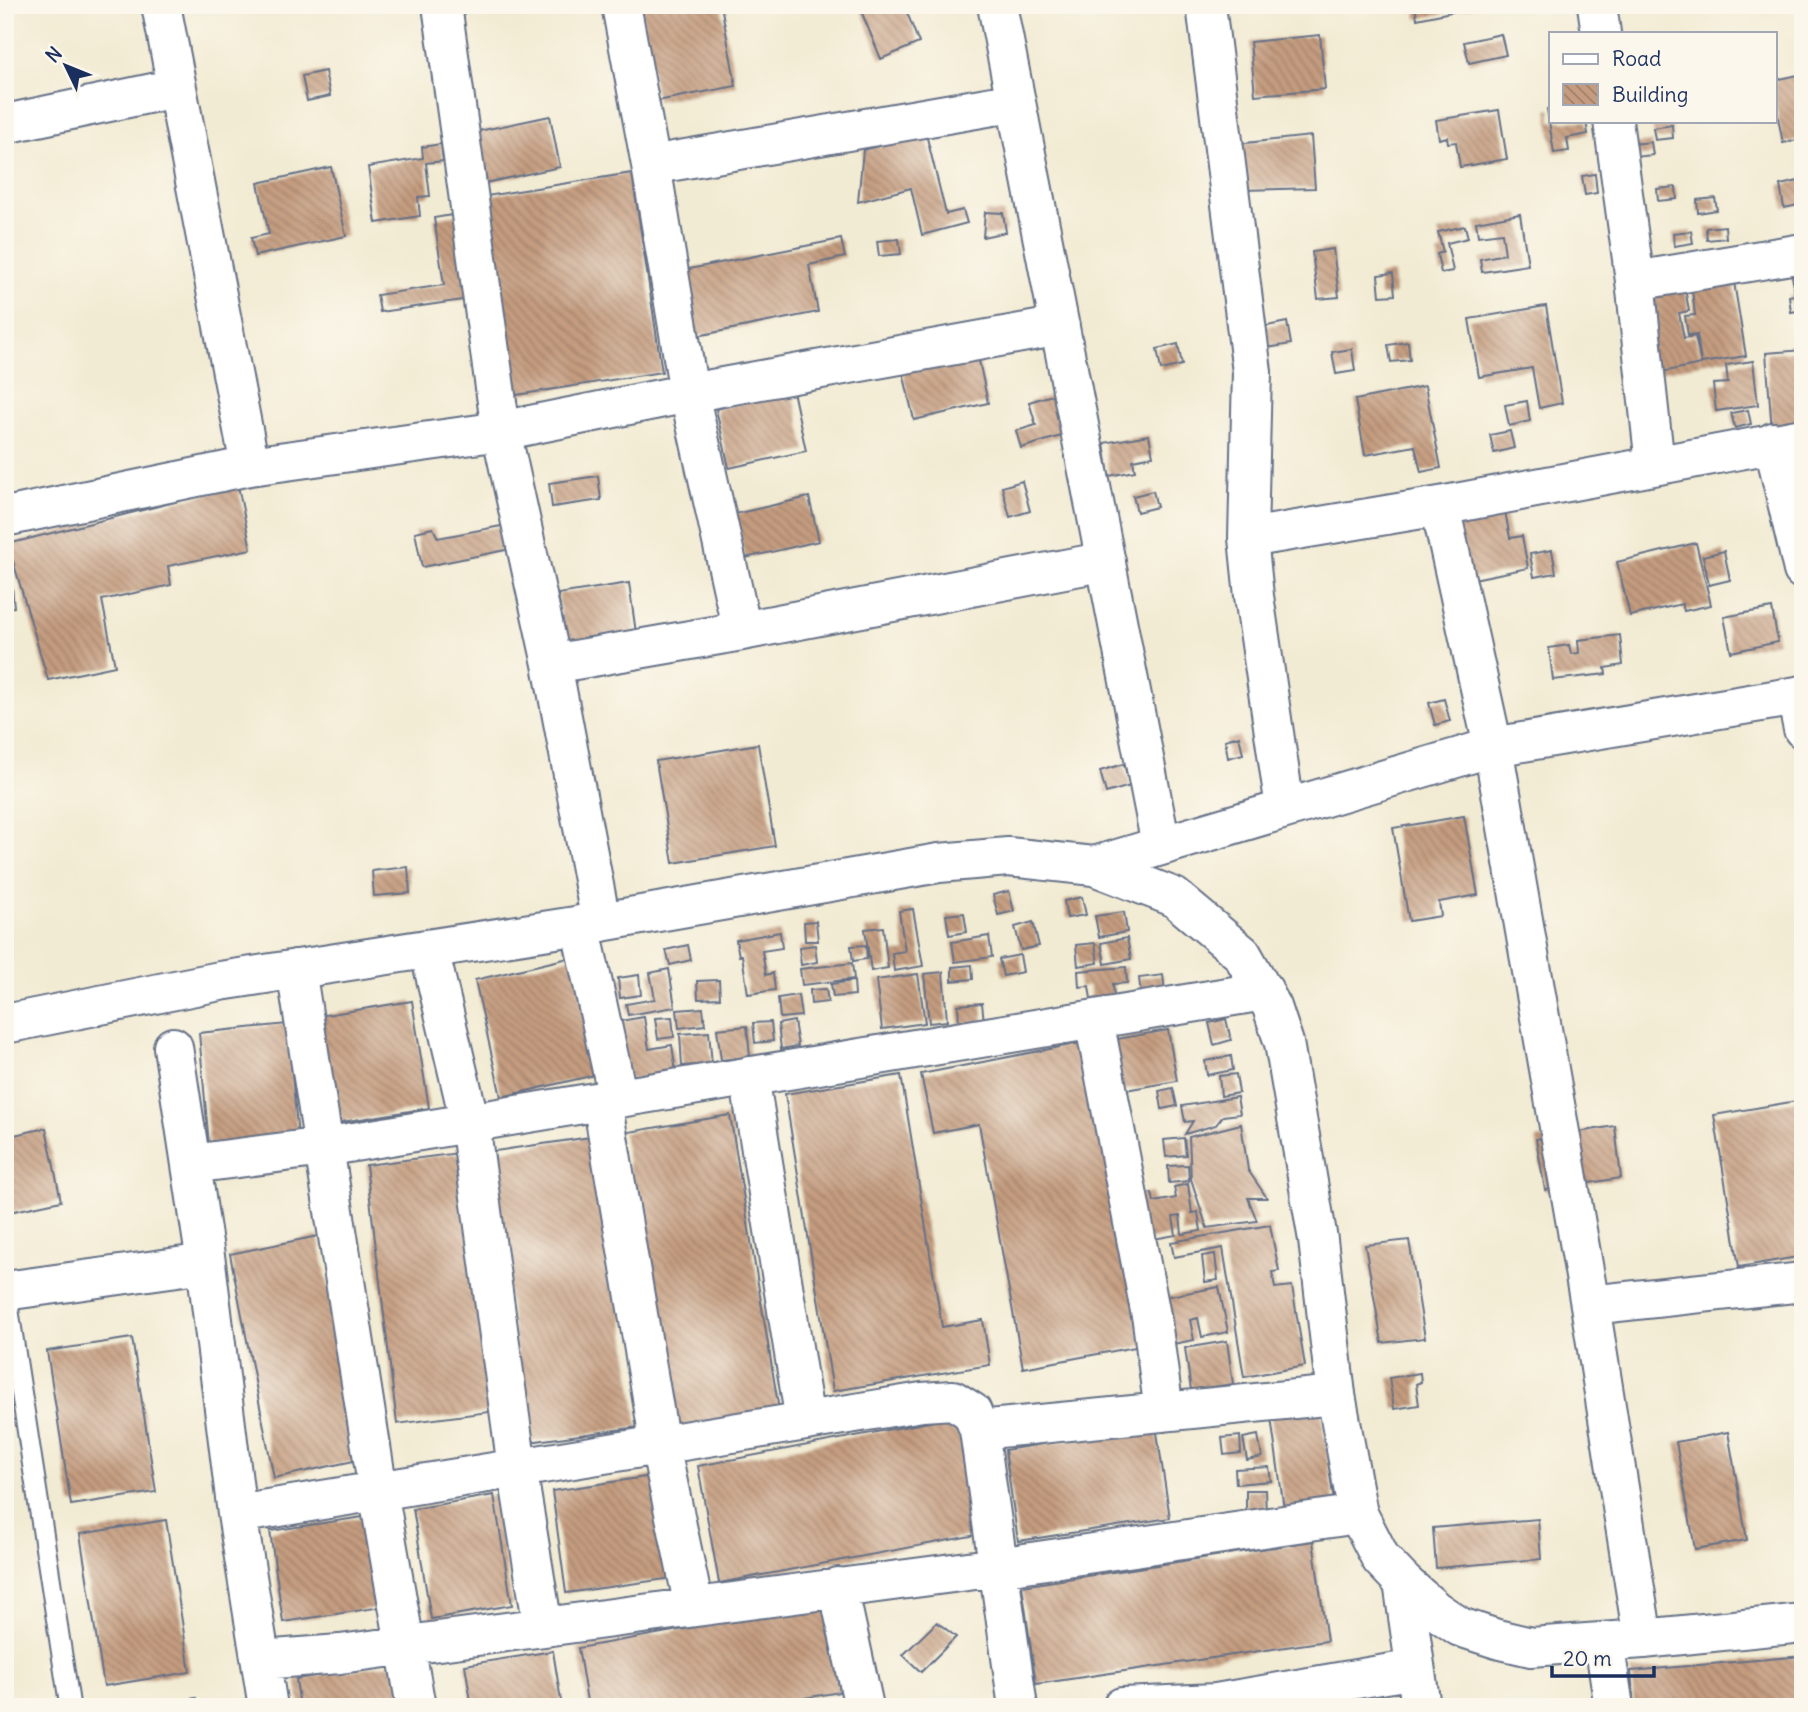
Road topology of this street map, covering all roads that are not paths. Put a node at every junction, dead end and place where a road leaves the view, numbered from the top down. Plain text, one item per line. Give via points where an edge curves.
1 (161, 5) edge
2 (442, 5) edge
3 (621, 5) edge
4 (997, 5) edge
5 (1206, 5) edge
6 (1597, 5) edge
7 (1601, 32) edge
8 (176, 88) junction
9 (1016, 102) junction
10 (1613, 122) edge
11 (5, 124) edge
12 (651, 164) junction
13 (1803, 253) edge
14 (1635, 281) junction
15 (1060, 326) junction
16 (689, 393) junction
17 (501, 431) junction
18 (1788, 440) edge
19 (1655, 465) junction
20 (250, 466) junction
21 (1440, 506) junction
22 (5, 517) edge
23 (1248, 538) junction
24 (1106, 561) junction
25 (1803, 570) edge
26 (742, 631) junction
27 (552, 664) junction
28 (1800, 707) edge
29 (1493, 747) junction
30 (1285, 808) junction
31 (1161, 845) junction
32 (1094, 866) junction
33 (590, 924) junction
34 (429, 948) junction
35 (296, 969) junction
36 (1264, 991) junction
37 (1094, 1020) junction
38 (5, 1024) edge
39 (173, 1047) dead end
40 (749, 1076) junction
41 (610, 1099) junction
42 (470, 1123) junction
43 (324, 1147) junction
44 (191, 1164) junction
45 (206, 1263) junction
46 (1803, 1282) edge
47 (5, 1285) edge
48 (5, 1291) edge
49 (1590, 1305) junction
50 (1336, 1395) junction
51 (14, 1407) edge
52 (1164, 1412) junction
53 (805, 1422) junction
54 (979, 1430) junction
55 (660, 1445) junction
56 (517, 1468) junction
57 (378, 1491) junction
58 (237, 1514) junction
59 (1358, 1514) junction
60 (998, 1567) junction
61 (1403, 1582) junction
62 (838, 1587) junction
63 (694, 1607) junction
64 (1803, 1623) edge
65 (543, 1627) junction
66 (1643, 1639) junction
67 (1604, 1642) junction
68 (404, 1645) junction
69 (261, 1660) junction
70 (1415, 1669) junction
71 (1217, 1705) edge
72 (70, 1707) edge
73 (268, 1707) edge
74 (416, 1707) edge
75 (864, 1707) edge
76 (1018, 1707) edge
77 (1122, 1707) edge
78 (1421, 1707) edge
79 (1614, 1707) edge

1 - 8 street
2 - 17 street
3 - 12 street
4 - 9 street
5 - 23 street via 1252,372
6 - 7 street
8 - 11 street
8 - 20 street
9 - 12 street
9 - 15 street
10 - 14 street
12 - 16 street
13 - 14 street
14 - 19 street
15 - 16 street
15 - 24 street
16 - 17 street
16 - 26 street
17 - 20 street
17 - 27 street
18 - 19 street
18 - 25 street
19 - 21 street
20 - 22 street
21 - 23 street
21 - 29 street
23 - 30 street
24 - 26 street
24 - 31 street
26 - 27 street
27 - 33 street
28 - 29 street
29 - 30 street
29 - 49 street
30 - 31 street
31 - 32 street
32 - 33 street via 1008,857 939,863
32 - 36 street via 1174,897 1242,954
33 - 34 street
33 - 41 street
34 - 35 street
34 - 42 street
35 - 38 street
35 - 43 street
36 - 37 street
36 - 50 street via 1284,1043 1318,1240
37 - 40 street
37 - 52 street via 1152,1321
39 - 44 street
40 - 41 street
40 - 53 street
41 - 42 street
41 - 55 street
42 - 43 street
42 - 56 street
43 - 44 street
43 - 57 street
44 - 45 street
45 - 48 street
45 - 58 street
46 - 49 street
47 - 48 lane
48 - 51 lane
49 - 66 street
50 - 52 street
50 - 59 street
51 - 72 lane
52 - 54 street
53 - 54 street via 953,1400 972,1412
53 - 55 street
54 - 60 street
55 - 56 street
55 - 63 street
56 - 57 street
56 - 65 street
57 - 58 street
57 - 68 street
58 - 69 street
59 - 60 street
59 - 61 street via 1381,1559
60 - 62 street
60 - 76 street
61 - 67 street via 1460,1627 1497,1639 1531,1647
61 - 70 street
62 - 63 street
62 - 75 street
63 - 65 street
64 - 66 street
65 - 68 street
66 - 67 street
67 - 79 street
68 - 69 street
68 - 74 street
69 - 73 street
70 - 71 street
70 - 78 street
71 - 77 street

